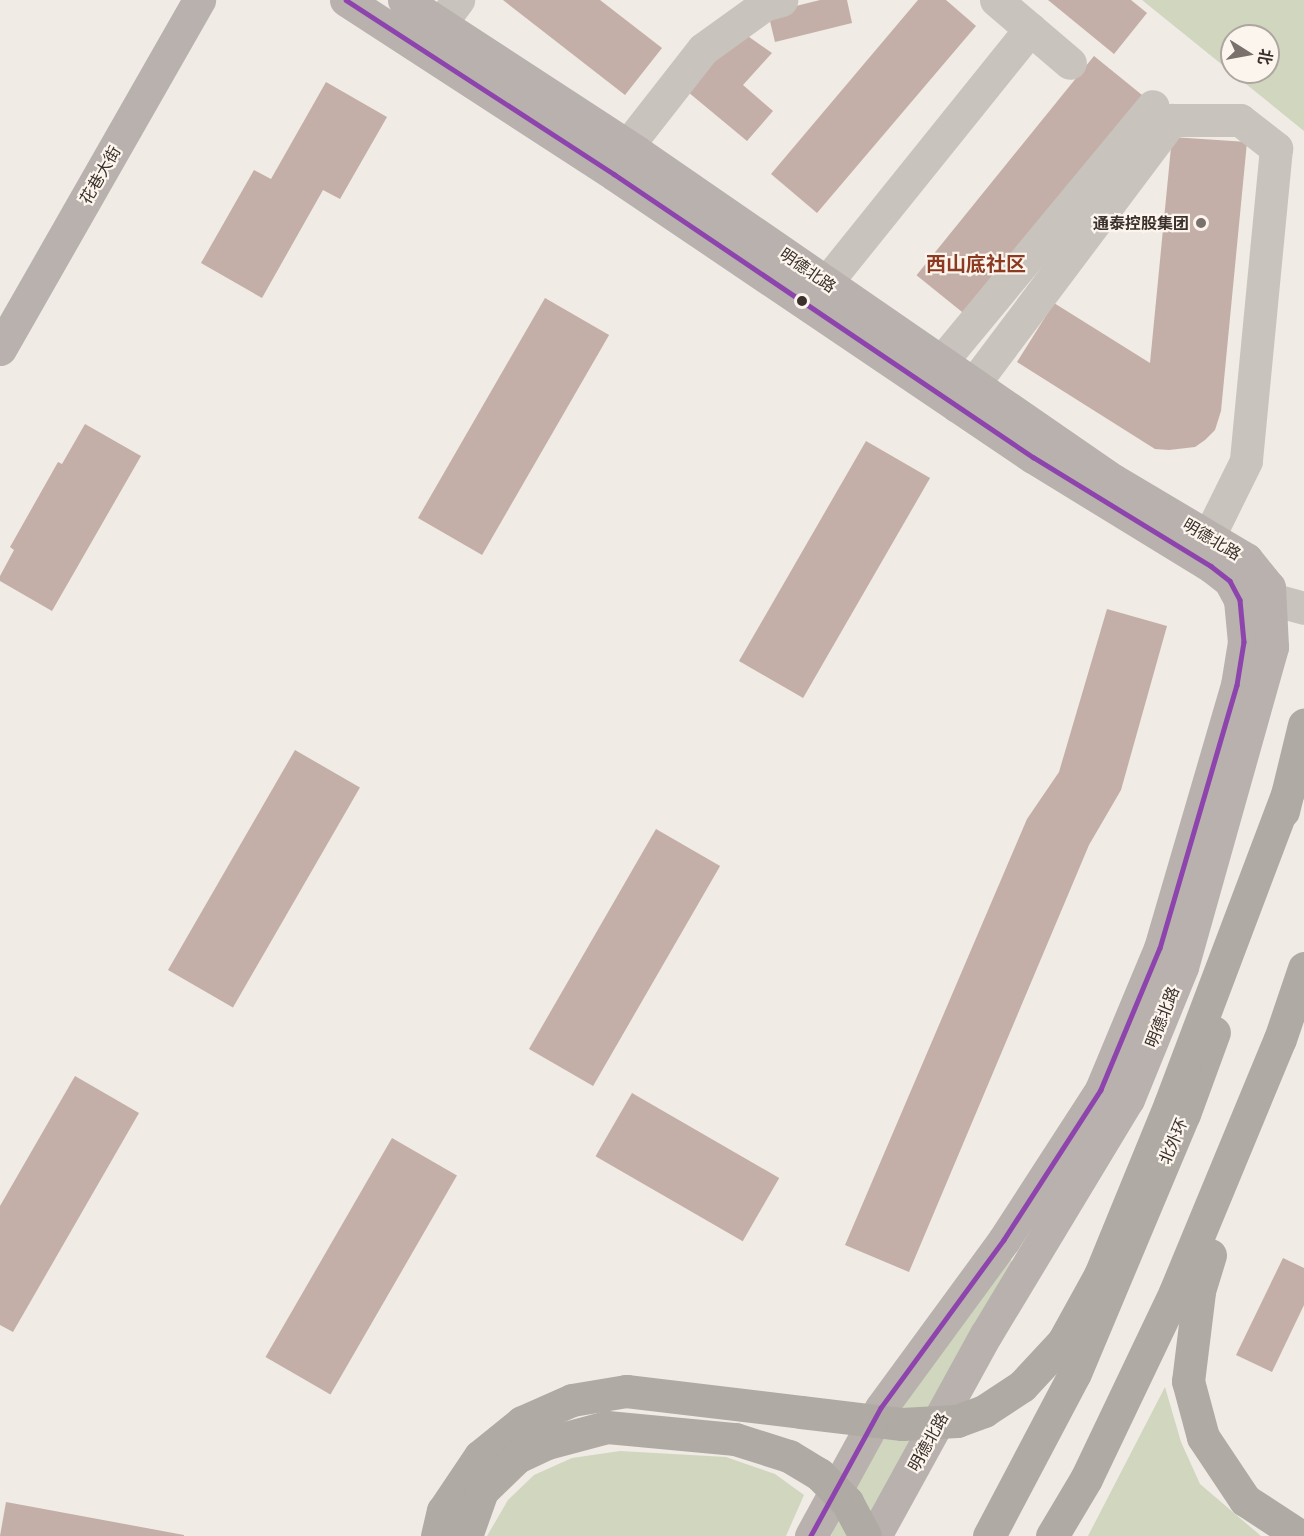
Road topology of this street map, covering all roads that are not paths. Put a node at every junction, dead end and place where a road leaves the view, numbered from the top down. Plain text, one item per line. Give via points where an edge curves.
1 (199, 0) edge
2 (346, 0) edge
3 (404, 0) edge
4 (733, 0) edge
5 (781, 0) edge
6 (996, 0) edge
7 (440, 24) edge
8 (1029, 29) junction
9 (703, 49) junction
10 (1070, 63) dead end
11 (1153, 106) dead end
12 (617, 157) junction
13 (816, 293) junction
14 (0, 349) edge
15 (934, 373) junction
16 (965, 394) junction
17 (1204, 547) junction
18 (1256, 599) junction
19 (1304, 608) edge
20 (1304, 725) edge
21 (1291, 783) junction
22 (1304, 968) edge
23 (1304, 1004) edge
24 (437, 1536) edge
25 (466, 1536) edge
26 (811, 1536) edge
27 (865, 1536) edge
28 (875, 1536) edge
29 (989, 1536) edge
30 (1052, 1536) edge
31 (1300, 1536) edge

1 - 14 main road, 花巷大街
2 - 7 main road, 明德北路
3 - 7 main road, 明德北路
4 - 9 street
5 - 9 street via 764,5
6 - 8 street
7 - 12 main road, 明德北路
8 - 10 street
8 - 13 street
9 - 12 street
11 - 15 street
12 - 13 main road, 明德北路
13 - 15 main road, 明德北路
15 - 16 main road, 明德北路
16 - 17 main road, 明德北路 via 1126,516
16 - 17 street via 1172,120 1240,120 1276,148 1246,462
17 - 18 main road, 明德北路 via 1230,580
18 - 19 street
18 - 26 main road, 明德北路 via 1237,685 1160,948 1106,1079 1004,1240 881,1408
18 - 28 main road, 明德北路 via 1272,647 1182,967 1128,1099 986,1334
20 - 21 highway, 北外环
21 - 24 highway, bridge via 1166,1115 1100,1275 1063,1342 1022,1386 984,1411 957,1421 902,1424 626,1392 572,1400 522,1422 480,1456 443,1510
21 - 29 highway, 北外环, bridge via 1246,945 1185,1114 1075,1373
22 - 30 highway via 1280,1039 1175,1292 1086,1479
23 - 31 highway via 1295,1039 1217,1234 1199,1292 1188,1382 1203,1437 1221,1469 1245,1500
25 - 27 highway, bridge via 482,1491 517,1457 547,1443 607,1427 735,1439 789,1456 819,1474 847,1502

